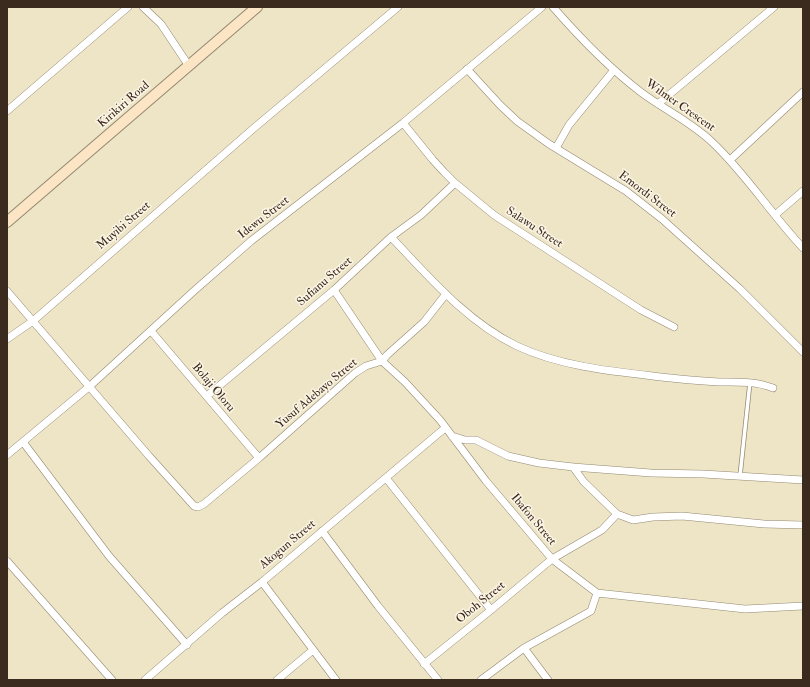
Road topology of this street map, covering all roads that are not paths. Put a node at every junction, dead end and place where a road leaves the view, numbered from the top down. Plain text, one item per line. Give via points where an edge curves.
1 (128, 7) edge
2 (143, 7) edge
3 (257, 7) edge
4 (398, 7) edge
5 (542, 7) edge
6 (553, 7) edge
7 (774, 7) edge
8 (189, 66) junction
9 (467, 69) junction
10 (614, 70) junction
11 (803, 92) edge
12 (658, 104) junction
13 (7, 111) edge
14 (403, 123) junction
15 (556, 148) junction
16 (730, 160) junction
17 (455, 183) junction
18 (803, 192) edge
19 (775, 215) junction
20 (7, 222) edge
21 (391, 237) junction
22 (803, 248) edge
23 (334, 290) junction
24 (7, 291) edge
25 (446, 294) junction
26 (33, 321) junction
27 (674, 327) dead end
28 (151, 331) junction
29 (7, 339) edge
30 (803, 352) edge
31 (382, 361) junction
32 (750, 382) junction
33 (90, 386) junction
34 (773, 388) dead end
35 (207, 396) junction
36 (445, 428) junction
37 (452, 436) junction
38 (23, 442) junction
39 (7, 455) edge
40 (259, 458) junction
41 (573, 467) junction
42 (740, 476) junction
43 (386, 478) junction
44 (803, 480) edge
45 (617, 514) junction
46 (803, 525) edge
47 (322, 531) junction
48 (552, 559) junction
49 (7, 561) edge
50 (262, 582) junction
51 (597, 593) junction
52 (803, 606) edge
53 (491, 610) junction
54 (186, 645) junction
55 (524, 648) junction
56 (314, 650) junction
57 (424, 664) junction
58 (112, 680) edge
59 (145, 680) edge
60 (277, 680) edge
61 (336, 680) edge
62 (438, 680) edge
63 (481, 680) edge
64 (548, 680) edge

1 - 13 street
2 - 8 street via 161,24
3 - 8 main road, Kirikiri Road
4 - 26 street, Muyibi Street via 254,128
5 - 9 street, Idewu Street
6 - 10 street, Wilmer Crescent
7 - 12 street
8 - 20 main road, Kirikiri Road
9 - 14 street, Idewu Street
9 - 15 street, Emordi Street via 517,121
10 - 12 street, Wilmer Crescent
10 - 15 street via 569,125
11 - 16 street
12 - 16 street, Wilmer Crescent via 690,123
14 - 17 street, Salawu Street
14 - 28 street, Idewu Street via 251,241
15 - 30 street, Emordi Street via 626,191 662,219 740,288
16 - 19 street, Wilmer Crescent
17 - 21 street, Sufianu Street via 421,215
17 - 27 street, Salawu Street via 519,232 641,310
18 - 19 street
19 - 22 street, Wilmer Crescent
21 - 23 street, Sufianu Street
21 - 25 street
23 - 31 street, Ibafon Street
23 - 35 street, Sufianu Street
24 - 26 street
25 - 31 street, Yusuf Adebayo Street via 424,322
25 - 32 street via 499,336 517,346 552,358 604,370 642,375 694,381
26 - 29 street, Muyibi Street
26 - 33 street
28 - 33 street, Idewu Street
28 - 35 street, Bolaji Oloru
31 - 36 street, Ibafon Street via 405,382
31 - 40 street, Yusuf Adebayo Street via 355,373
32 - 34 street
32 - 42 lane
33 - 38 street, Idewu Street
33 - 40 street, Yusuf Adebayo Street via 194,506 204,504
35 - 40 street, Bolaji Oloru
36 - 37 street, Ibafon Street
36 - 43 street, Akogun Street
37 - 41 street via 476,440 508,456
37 - 48 street, Ibafon Street via 486,481
38 - 39 street, Idewu Street
38 - 54 street via 109,556
41 - 42 street
41 - 45 street via 584,482
42 - 44 street
43 - 47 street, Akogun Street
43 - 53 street
45 - 46 street via 633,520 682,516
45 - 48 street, Oboh Street via 602,530
47 - 50 street, Akogun Street
47 - 57 street
48 - 51 street, Ibafon Street
48 - 53 street, Oboh Street
49 - 58 street
50 - 54 street, Akogun Street
50 - 56 street
51 - 52 street via 745,610
51 - 55 street via 591,611
53 - 57 street, Oboh Street
54 - 59 street, Akogun Street
55 - 63 street
55 - 64 street
56 - 60 street
56 - 61 street
57 - 62 street

